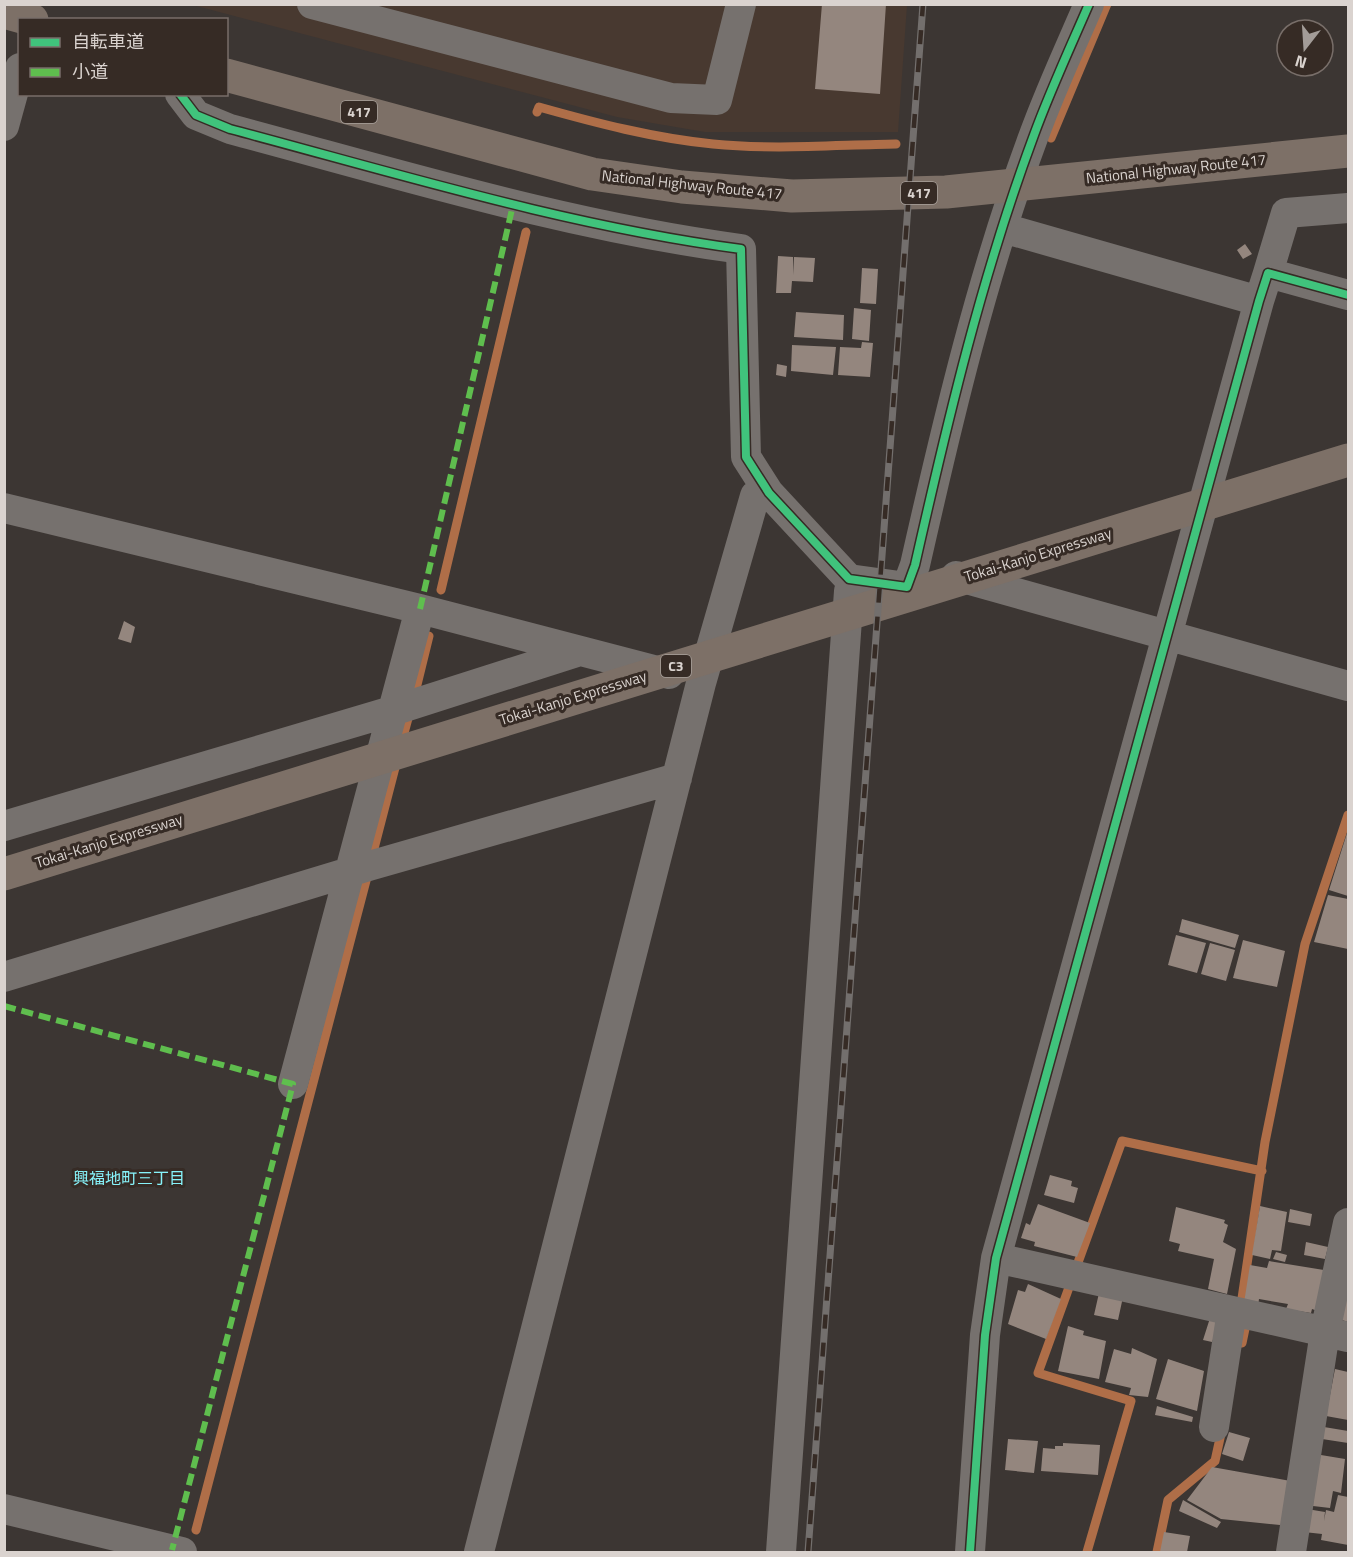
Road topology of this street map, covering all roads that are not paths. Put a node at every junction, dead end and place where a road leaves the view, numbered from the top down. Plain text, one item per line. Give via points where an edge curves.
1 (312, 4) edge
2 (741, 4) edge
3 (1089, 4) edge
4 (361, 11) edge
5 (4, 12) edge
6 (25, 18) edge
7 (18, 75) edge
8 (228, 76) edge
9 (181, 96) edge
10 (4, 126) edge
11 (1348, 151) edge
12 (1348, 208) edge
13 (1003, 228) junction
14 (1268, 273) junction
15 (1348, 295) edge
16 (1259, 301) junction
17 (1348, 460) edge
18 (768, 493) junction
19 (4, 508) edge
20 (915, 565) junction
21 (849, 579) junction
22 (420, 609) junction
23 (1167, 634) junction
24 (580, 651) junction
25 (701, 683) junction
26 (1348, 686) edge
27 (392, 711) junction
28 (677, 778) junction
29 (4, 826) edge
30 (350, 872) junction
31 (4, 874) edge
32 (4, 977) edge
33 (293, 1084) dead end
34 (1348, 1223) edge
35 (996, 1258) junction
36 (1232, 1311) junction
37 (1337, 1335) edge
38 (1214, 1427) dead end
39 (4, 1509) edge
40 (175, 1552) edge
41 (479, 1552) edge
42 (781, 1552) edge
43 (970, 1552) edge
44 (1291, 1552) edge

1 - 4 street
2 - 4 street via 717,100 671,98
3 - 13 street via 1034,134
5 - 6 highway
7 - 10 street
8 - 11 highway, National Highway Route 417 / 417 via 592,174 682,187 792,196 945,192
9 - 18 street via 196,116 230,129 513,205 658,238 741,249 746,457
12 - 14 street via 1286,213
13 - 16 street
13 - 20 street via 954,392
14 - 15 street
14 - 16 street
16 - 23 street
17 - 31 highway, Tokai-Kanjo Expressway / C3
18 - 21 street
18 - 25 street via 755,496
19 - 22 street
20 - 21 street via 907,587
20 - 23 street
21 - 42 street
22 - 24 street
22 - 27 street
23 - 26 street
23 - 35 street
24 - 25 street
24 - 27 street
25 - 28 street
27 - 29 street
27 - 30 street
28 - 30 street
28 - 41 street
30 - 32 street
30 - 33 street
34 - 37 street
35 - 36 street
35 - 43 street via 985,1335
36 - 37 street
36 - 38 street
37 - 44 street
39 - 40 street

